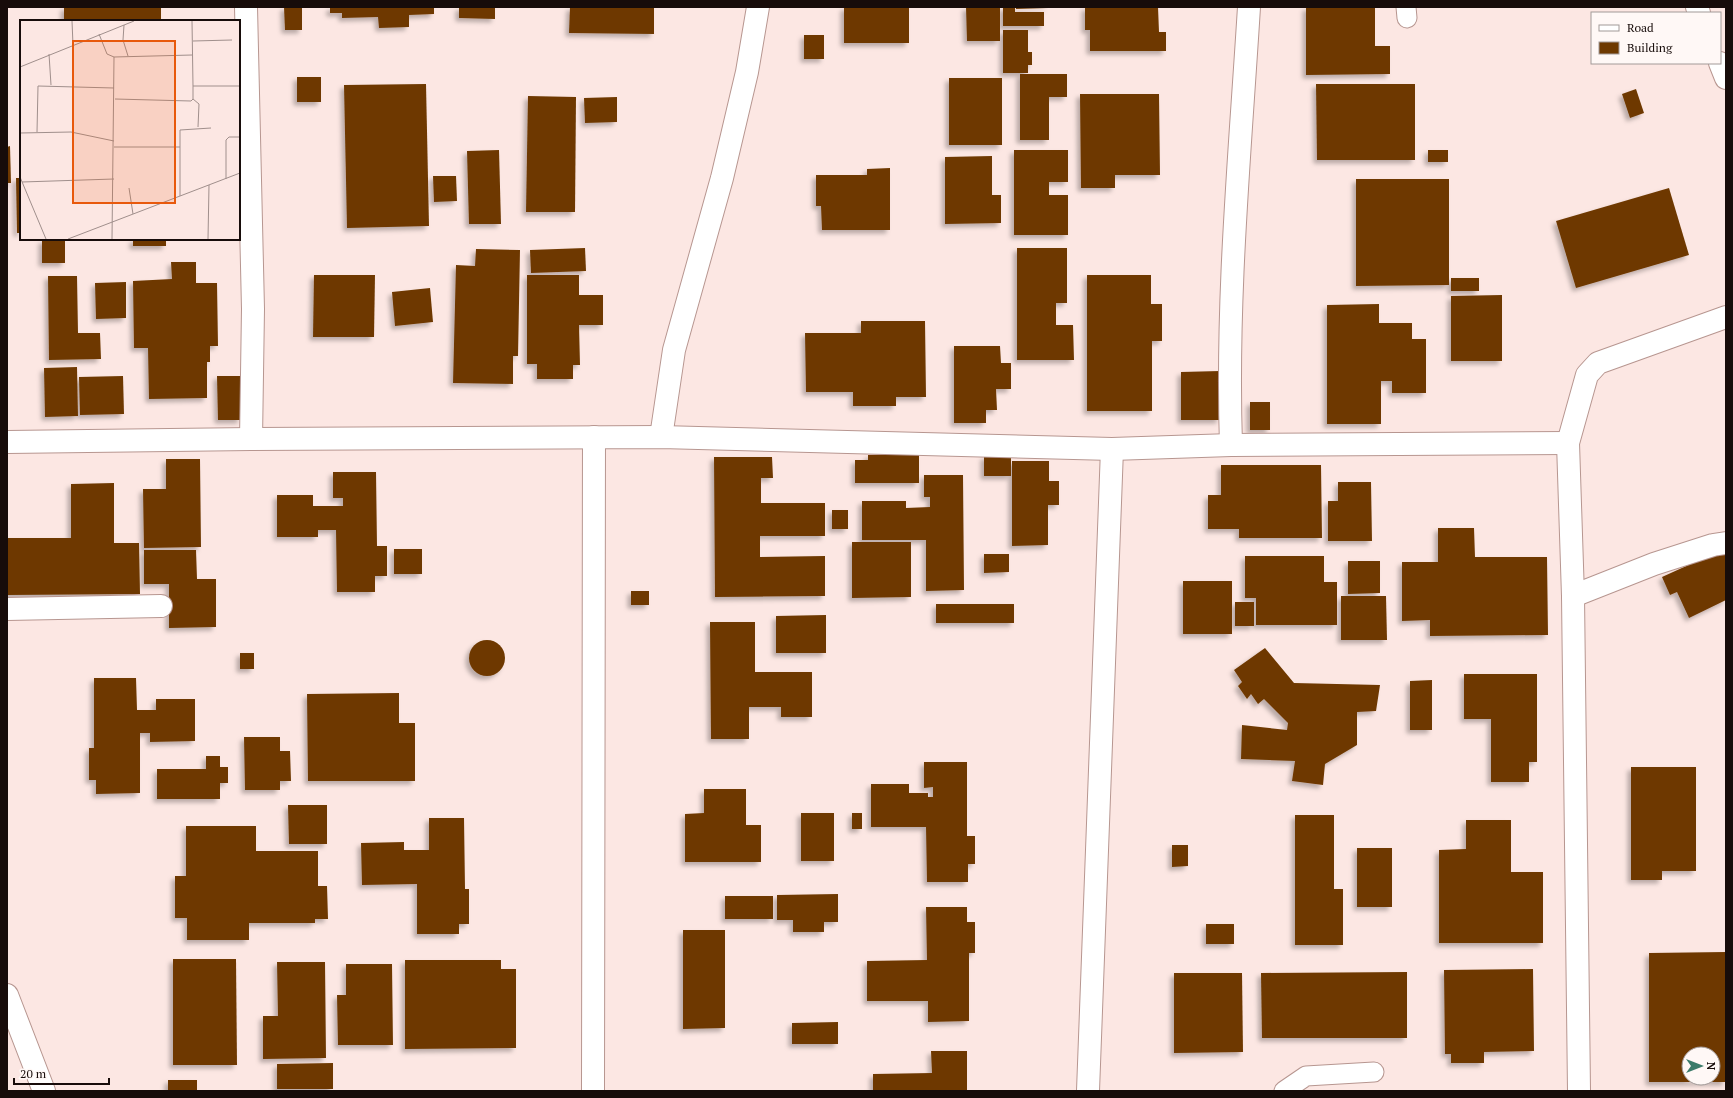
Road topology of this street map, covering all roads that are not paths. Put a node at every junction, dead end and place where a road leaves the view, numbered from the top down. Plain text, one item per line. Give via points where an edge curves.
1 (246, 7) edge
2 (758, 7) edge
3 (1248, 7) edge
4 (1720, 64) edge
5 (1726, 78) edge
6 (1726, 317) edge
7 (662, 436) junction
8 (594, 437) junction
9 (251, 439) junction
10 (7, 442) edge
11 (1568, 443) junction
12 (1231, 445) junction
13 (1112, 449) junction
14 (1726, 543) edge
15 (1573, 596) junction
16 (161, 606) dead end
17 (7, 609) edge
18 (7, 995) edge
19 (1374, 1072) dead end
20 (44, 1091) edge
21 (593, 1091) edge
22 (1088, 1091) edge
23 (1284, 1091) edge
24 (1579, 1091) edge

1 - 9 street via 253,309
2 - 7 street via 747,72 722,178 674,350
3 - 12 street via 1233,267
4 - 5 street
6 - 11 street via 1598,363 1587,375
7 - 8 street
7 - 13 street
8 - 9 street
8 - 21 street
9 - 10 street
11 - 12 street
11 - 15 street
12 - 13 street
13 - 22 street
14 - 15 street via 1654,564
15 - 24 street
16 - 17 street
18 - 20 street
19 - 23 lane via 1306,1076

